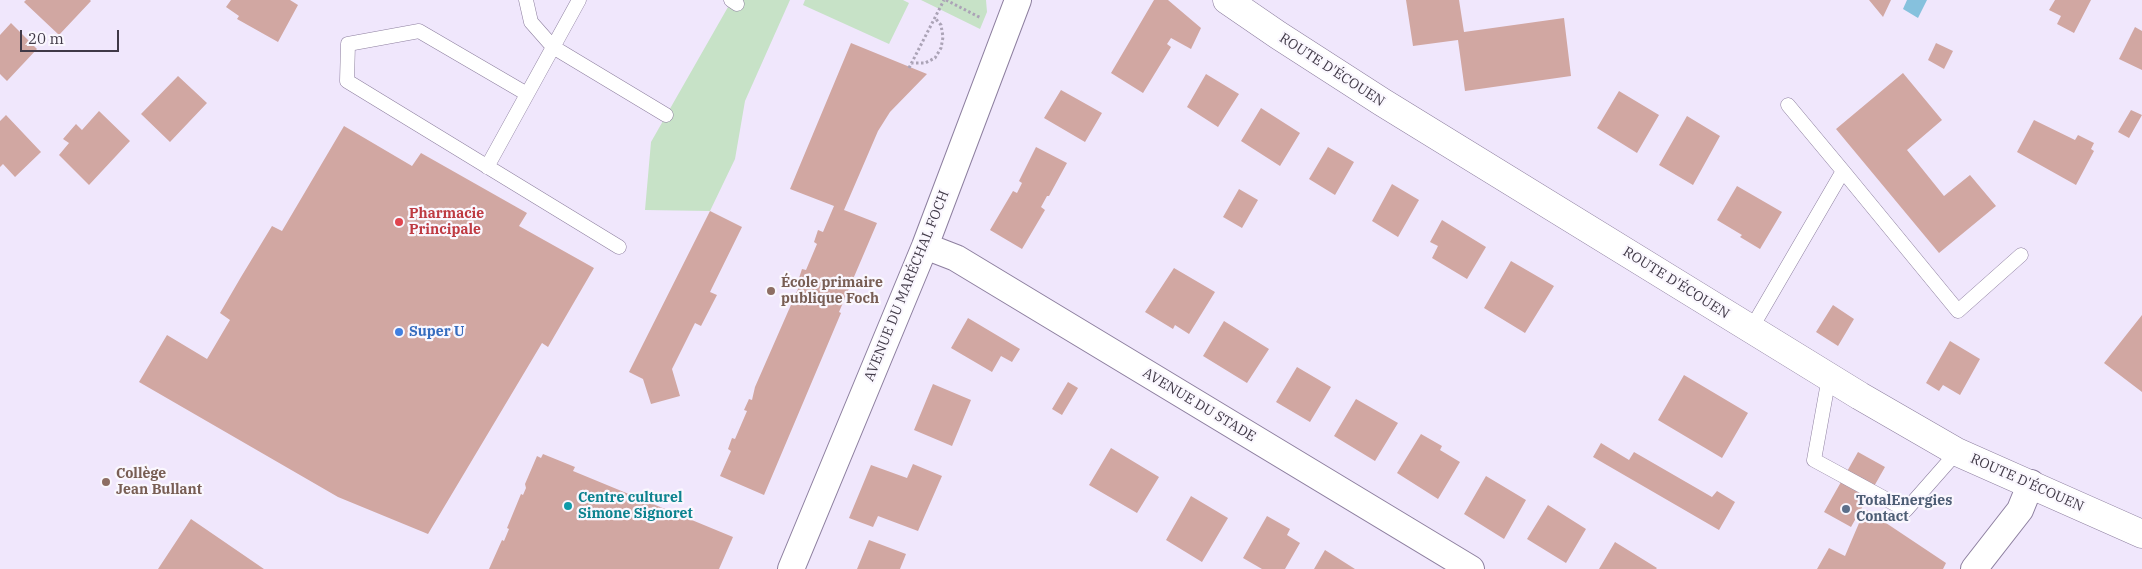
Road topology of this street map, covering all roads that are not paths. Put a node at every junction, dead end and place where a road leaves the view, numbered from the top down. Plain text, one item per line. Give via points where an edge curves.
1 (526, 0) edge
2 (580, 0) edge
3 (1018, 0) edge
4 (1227, 0) edge
5 (553, 47) junction
6 (527, 94) junction
7 (1788, 105) dead end
8 (666, 115) dead end
9 (487, 167) junction
10 (1844, 171) junction
11 (924, 246) junction
12 (619, 248) dead end
13 (2021, 255) dead end
14 (1751, 329) junction
15 (1829, 377) junction
16 (1957, 452) junction
17 (2031, 484) junction
18 (2142, 534) edge
19 (791, 569) edge
20 (1472, 569) edge
21 (1974, 569) edge

1 - 5 lane via 530,22
2 - 5 lane
3 - 11 street, AVENUE DU MARÉCHAL FOCH
4 - 14 main road, ROUTE D'ÉCOUEN via 1382,102
5 - 6 lane
5 - 8 lane
6 - 9 lane
6 - 9 lane via 418,32 348,44 348,81
7 - 10 lane
9 - 12 lane
10 - 13 lane via 1958,311
10 - 14 lane
11 - 19 street, AVENUE DU MARÉCHAL FOCH
11 - 20 street, AVENUE DU STADE via 956,258
14 - 15 main road, ROUTE D'ÉCOUEN
15 - 16 main road, ROUTE D'ÉCOUEN
15 - 16 lane via 1814,460 1906,510
16 - 17 main road, ROUTE D'ÉCOUEN
17 - 18 main road, ROUTE D'ÉCOUEN
17 - 21 street via 2020,510

